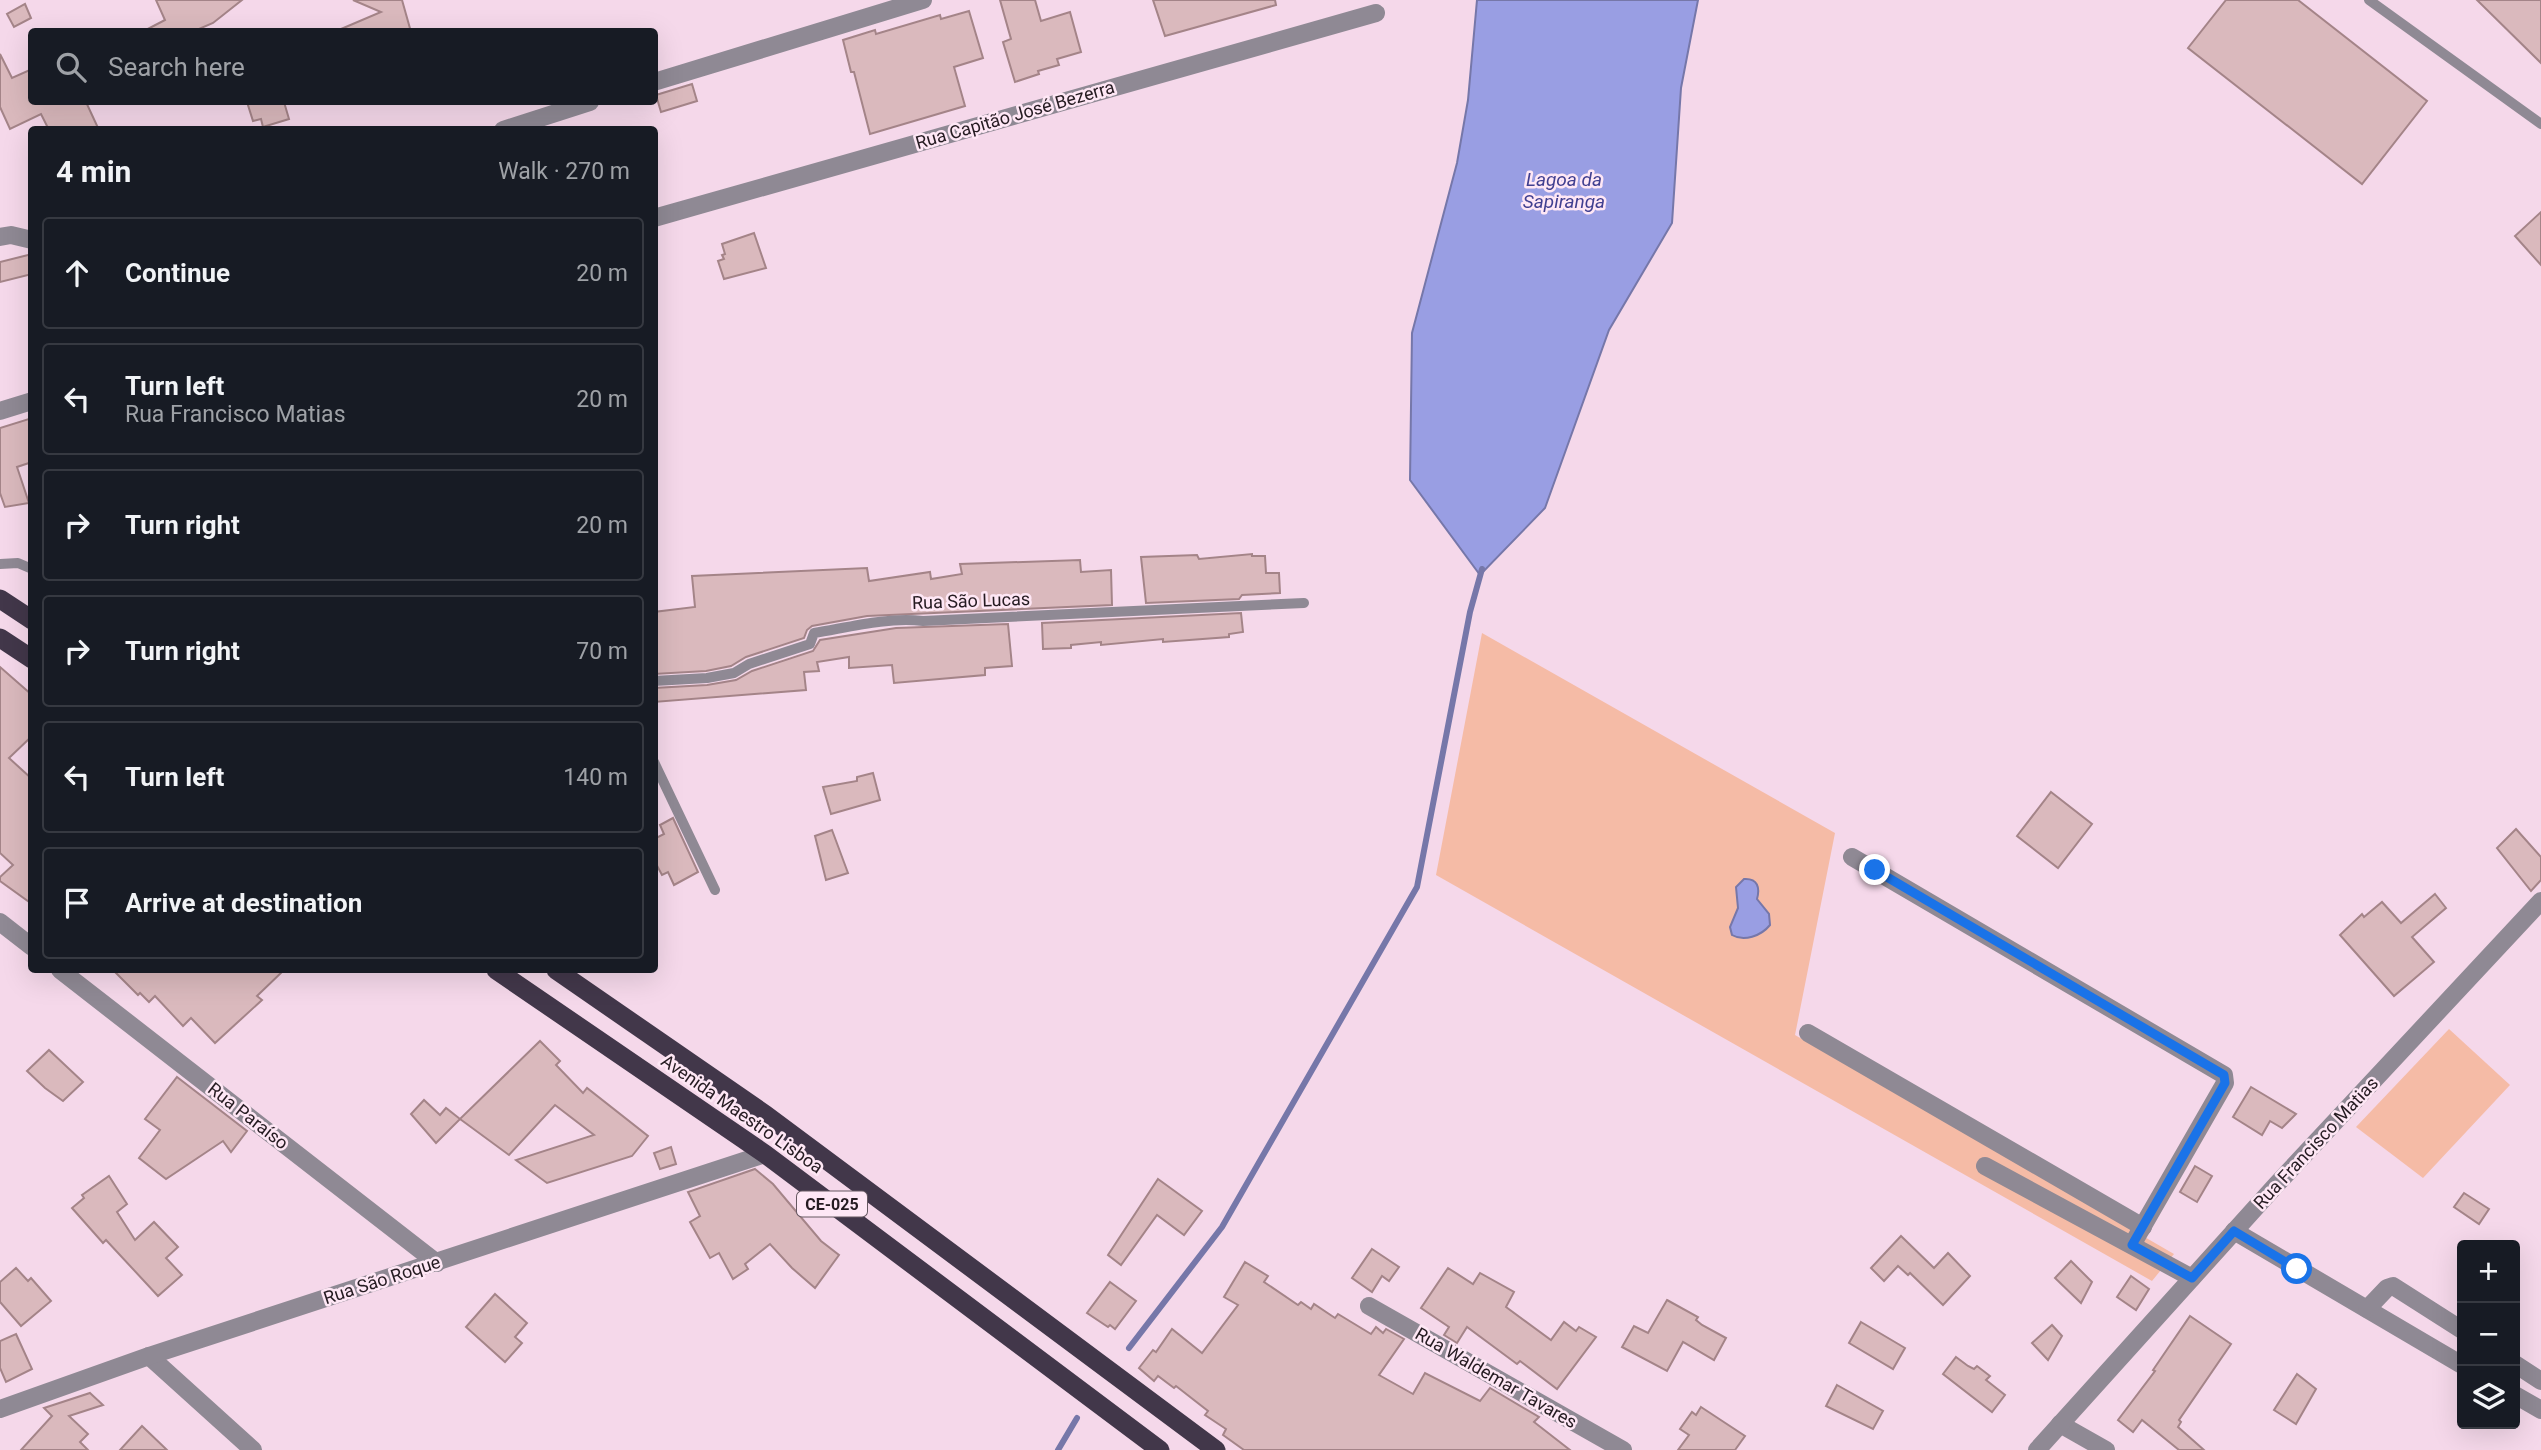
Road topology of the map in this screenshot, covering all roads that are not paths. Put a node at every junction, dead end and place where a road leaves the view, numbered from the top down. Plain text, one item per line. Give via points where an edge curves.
1 (923, 0) edge
2 (2369, 0) edge
3 (1377, 13) dead end
4 (658, 81) edge
5 (581, 105) edge
6 (2541, 124) edge
7 (515, 126) edge
8 (658, 217) edge
9 (0, 237) edge
10 (28, 239) edge
11 (28, 402) edge
12 (0, 411) edge
13 (0, 564) edge
14 (28, 567) edge
15 (0, 599) edge
16 (1304, 603) dead end
17 (28, 617) edge
18 (0, 638) edge
19 (28, 656) edge
20 (658, 681) edge
21 (658, 770) edge
22 (1852, 857) dead end
23 (715, 890) dead end
24 (2541, 901) edge
25 (0, 922) edge
26 (28, 944) edge
27 (64, 973) edge
28 (500, 973) edge
29 (560, 973) edge
30 (1808, 1033) dead end
31 (765, 1154) junction
32 (1984, 1166) dead end
33 (2143, 1227) junction
34 (2234, 1231) junction
35 (2132, 1245) junction
36 (437, 1263) junction
37 (2192, 1278) junction
38 (1369, 1306) dead end
39 (2367, 1309) junction
40 (2457, 1327) edge
41 (149, 1356) junction
42 (2457, 1361) edge
43 (2518, 1366) edge
44 (2541, 1381) edge
45 (2520, 1398) edge
46 (0, 1409) edge
47 (2541, 1410) edge
48 (2060, 1424) junction
49 (253, 1450) edge
50 (1160, 1450) edge
51 (1216, 1450) edge
52 (1623, 1450) edge
53 (2037, 1450) edge
54 (2106, 1450) edge

1 - 4 street
2 - 6 lane
3 - 8 street, Rua Capitão José Bezerra
5 - 7 street
9 - 10 street
11 - 12 street
13 - 14 lane
15 - 17 highway
16 - 20 lane, Rua São Lucas via 911,618 814,633 810,644 734,673
18 - 19 highway
21 - 23 lane
22 - 33 street via 2224,1075 2225,1083
24 - 34 street, Rua Francisco Matias
25 - 26 street
27 - 36 street, Rua Paraíso
28 - 31 highway, Avenida Maestro Lisboa / CE-025
29 - 51 highway, Avenida Maestro Lisboa / CE-025 via 766,1115
30 - 33 street
31 - 36 street, Rua São Roque
31 - 50 highway, Avenida Maestro Lisboa / CE-025
32 - 35 street
33 - 35 street
34 - 37 street, Rua Francisco Matias
34 - 39 street
35 - 37 street
36 - 41 street, Rua São Roque
37 - 48 street, Rua Francisco Matias
38 - 52 street, Rua Waldemar Tavares
39 - 40 street via 2393,1286
39 - 42 street
41 - 46 street, Rua São Roque
41 - 49 street
43 - 44 street
45 - 47 street
48 - 53 street, Rua Francisco Matias
48 - 54 street

